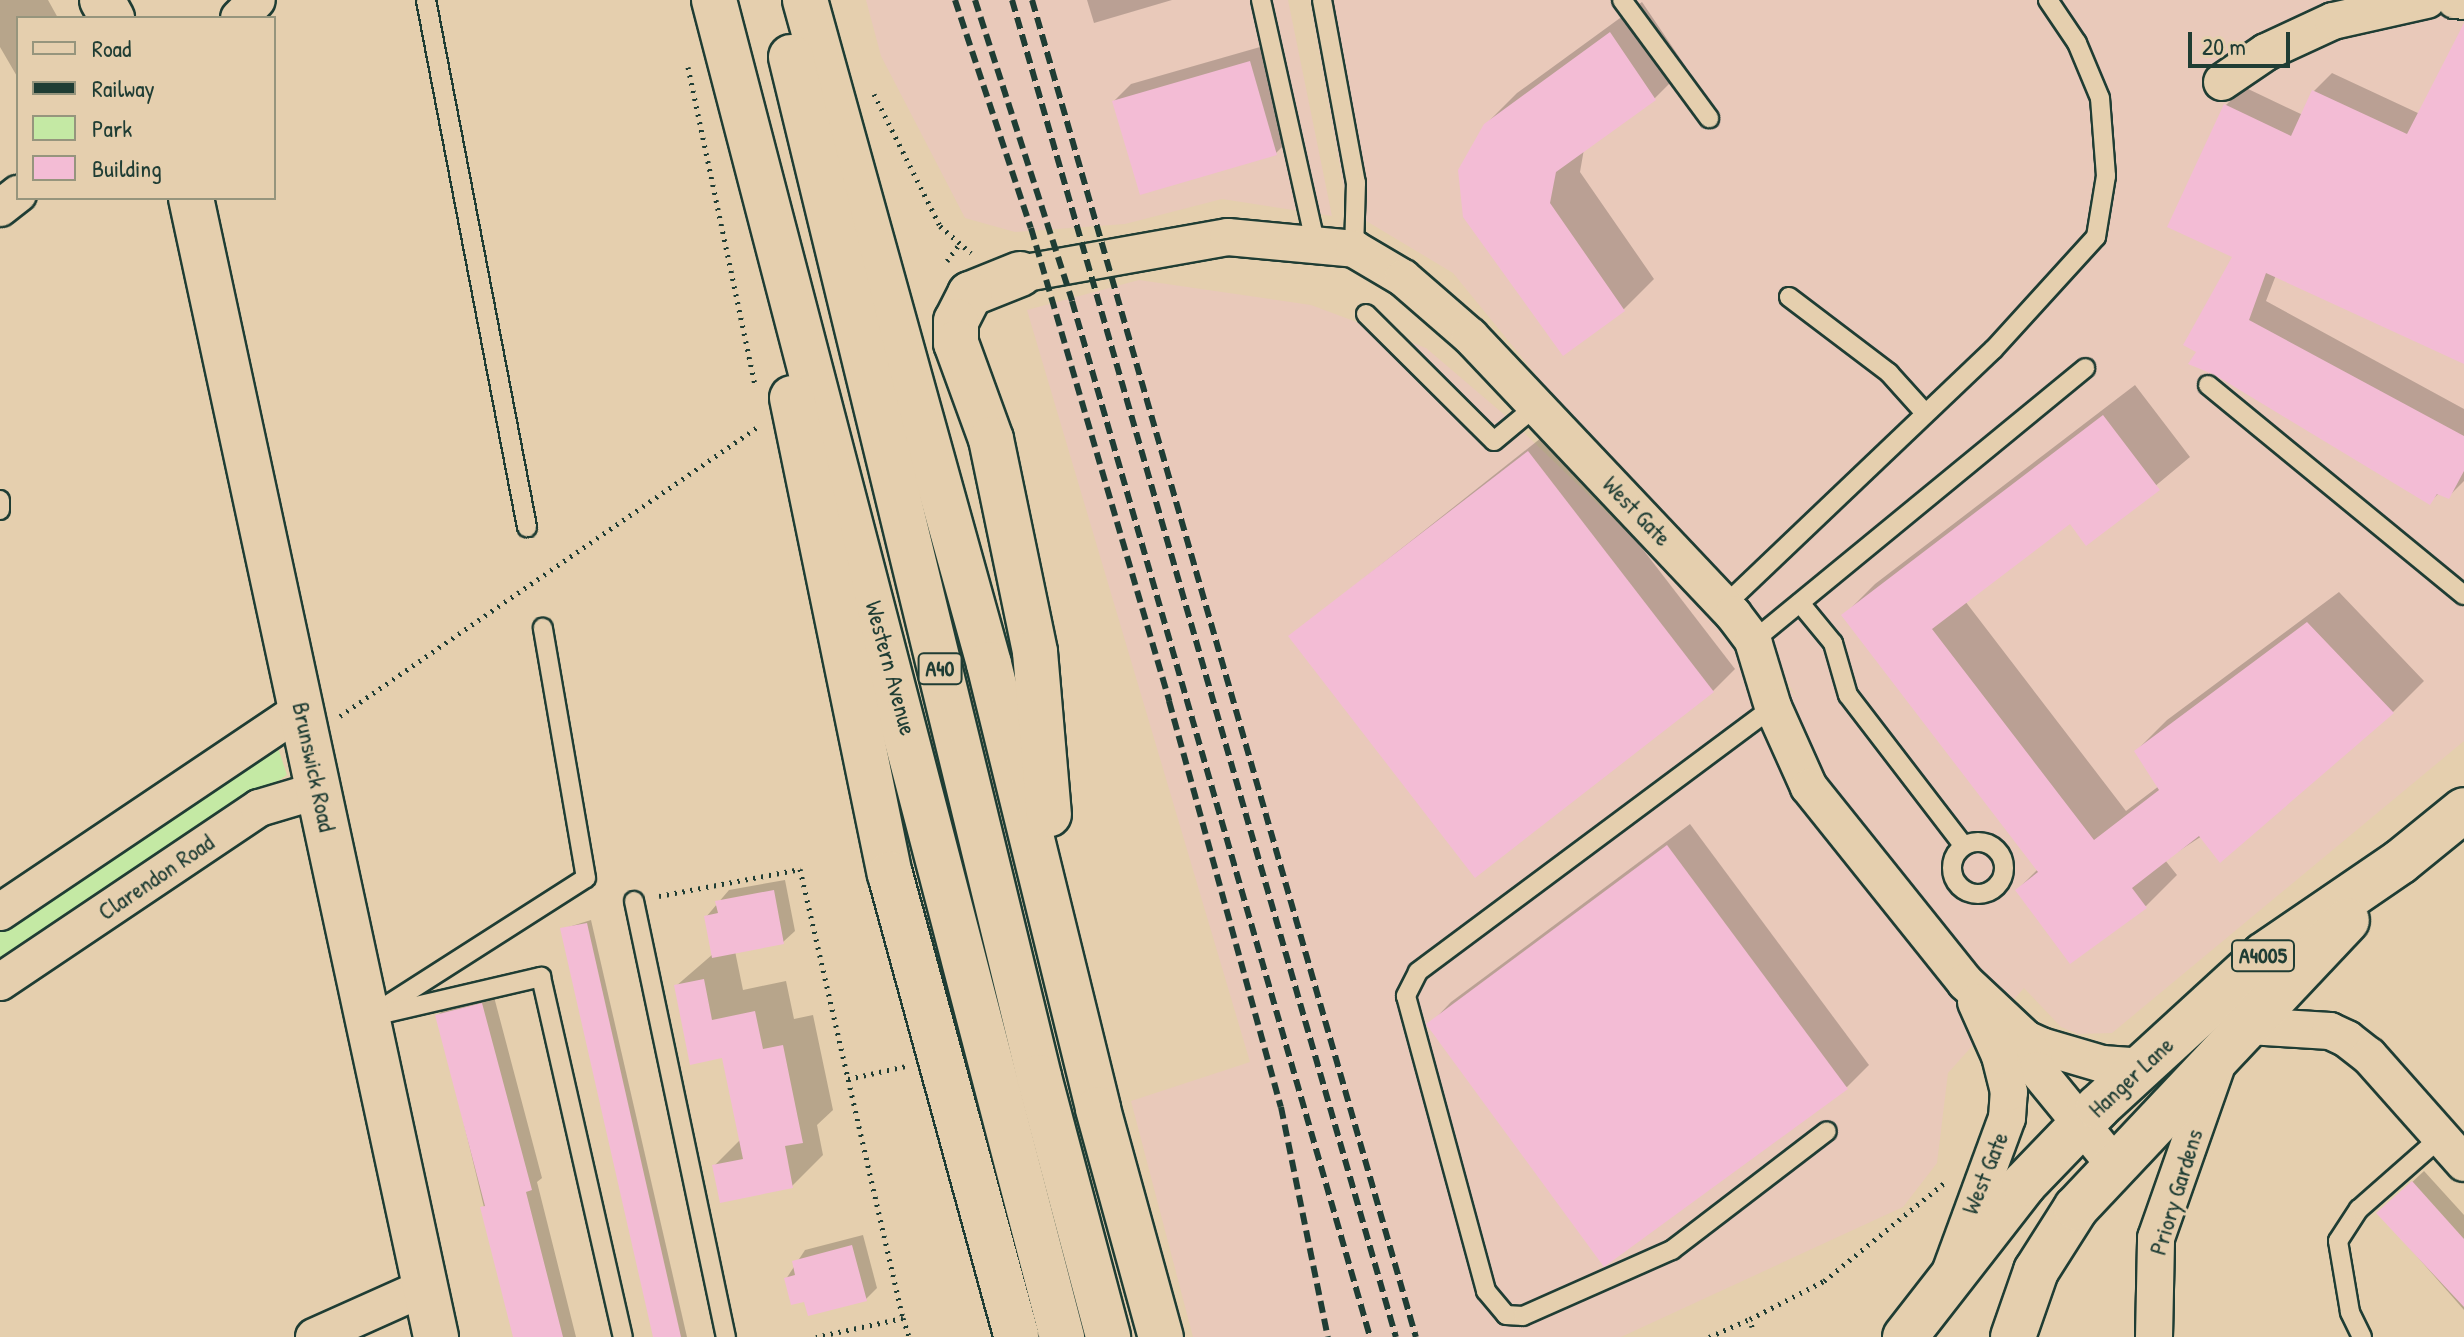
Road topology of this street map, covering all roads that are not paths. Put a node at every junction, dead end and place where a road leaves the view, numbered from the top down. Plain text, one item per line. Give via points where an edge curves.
1 (257, 0) edge
2 (426, 0) edge
3 (714, 0) edge
4 (778, 0) edge
5 (805, 0) edge
6 (1261, 0) edge
7 (1322, 0) edge
8 (1622, 0) edge
9 (2048, 0) edge
10 (2427, 0) edge
11 (2455, 0) edge
12 (2464, 1) edge
13 (241, 16) edge
14 (2222, 82) dead end
15 (746, 107) junction
16 (1709, 118) dead end
17 (16, 196) edge
18 (191, 200) edge
19 (0, 208) edge
20 (1315, 242) junction
21 (1354, 249) junction
22 (1020, 274) joint
23 (1789, 297) dead end
24 (1366, 314) dead end
25 (2085, 368) dead end
26 (2208, 385) dead end
27 (1536, 406) junction
28 (1925, 413) junction
29 (0, 500) edge
30 (0, 510) edge
31 (527, 527) dead end
32 (2464, 595) edge
33 (1800, 603) junction
34 (1725, 605) junction
35 (543, 628) dead end
36 (1753, 641) junction
37 (1773, 707) junction
38 (305, 724) junction
39 (319, 790) junction
40 (2464, 810) edge
41 (1964, 846) dead end
42 (2400, 862) junction
43 (634, 901) road end
44 (0, 912) edge
45 (1061, 957) junction
46 (0, 982) edge
47 (1965, 982) junction
48 (369, 1017) junction
49 (2236, 1038) junction
50 (2026, 1039) junction
51 (2141, 1067) junction
52 (2081, 1124) junction
53 (1827, 1131) dead end
54 (2452, 1150) edge
55 (2114, 1164) junction
56 (1949, 1275) junction
57 (426, 1287) junction
58 (314, 1337) edge
59 (436, 1337) edge
60 (623, 1337) edge
61 (726, 1337) edge
62 (1017, 1337) edge
63 (1062, 1337) edge
64 (1108, 1337) edge
65 (1161, 1337) edge
66 (1905, 1337) edge
67 (2013, 1337) edge
68 (2154, 1337) edge
69 (2362, 1337) edge

1 - 13 street
2 - 31 lane
3 - 15 main road, Western Avenue / A40
4 - 64 main road, Western Avenue / A40 via 1039,1077
5 - 45 main road, A40 via 981,634
6 - 20 lane
7 - 21 lane via 1356,183
8 - 16 lane
9 - 28 lane via 2077,43 2100,98 2106,176 2096,237 2050,291
10 - 14 street via 2333,21 2266,52
11 - 12 street
15 - 62 main road, A40 via 793,403 890,874
15 - 63 main road, Western Avenue / A40
17 - 19 street
18 - 38 main road, Brunswick Road
20 - 21 street, West Gate
20 - 22 street, West Gate via 1228,237
21 - 27 street, West Gate via 1403,278 1470,336
22 - 45 main road via 970,294 958,313 956,343 991,439 1035,652
23 - 28 lane via 1880,365
24 - 27 lane via 1494,441
25 - 33 lane
26 - 32 lane
27 - 34 street, West Gate
28 - 34 lane
29 - 30 lane
33 - 36 lane
33 - 41 lane via 1833,643 1848,695
34 - 36 street, West Gate
35 - 48 lane via 586,878
36 - 37 street, West Gate
37 - 47 street, West Gate via 1825,810
37 - 53 lane via 1418,972 1406,996 1486,1291 1506,1315 1523,1316 1672,1250
38 - 39 main road, Brunswick Road
38 - 44 street
39 - 46 street, Clarendon Road via 259,808
39 - 48 main road, Brunswick Road
40 - 42 main road, Hanger Lane / A4005
42 - 49 main road, Hanger Lane / A4005
42 - 51 main road, Hanger Lane / A4005 via 2264,955
43 - 61 lane
45 - 65 main road, A40
47 - 50 street, West Gate
47 - 56 street, West Gate via 1993,1035 2009,1092 2004,1129
48 - 57 main road, Brunswick Road
48 - 60 lane via 541,977
49 - 54 street via 2330,1031 2369,1056
49 - 55 main road, Hanger Lane / A4005
49 - 68 street, Priory Gardens via 2156,1238
50 - 51 street, West Gate via 2074,1058
50 - 52 street, West Gate via 2037,1070
51 - 52 main road, Hanger Lane / A4005
52 - 55 street, West Gate
52 - 56 main road, Hanger Lane / A4005
54 - 69 lane via 2359,1209 2338,1241 2350,1312
55 - 67 main road, Hanger Lane / A4005 via 2058,1232 2032,1282
56 - 66 main road, Hanger Lane / A4005
57 - 58 street
57 - 59 main road, Brunswick Road

